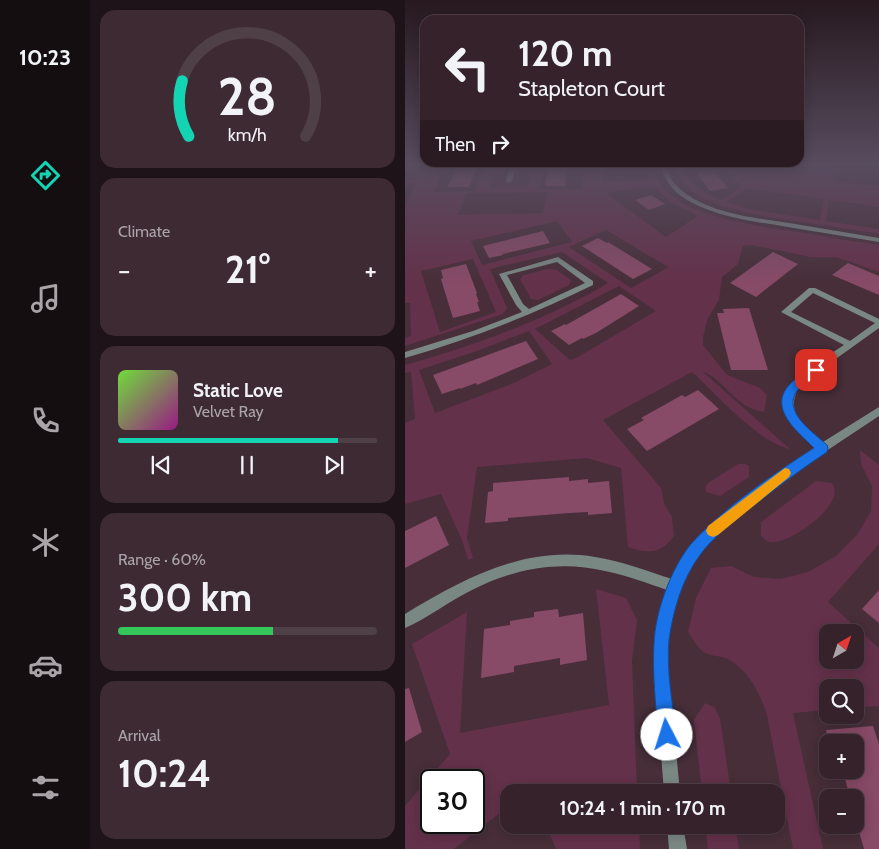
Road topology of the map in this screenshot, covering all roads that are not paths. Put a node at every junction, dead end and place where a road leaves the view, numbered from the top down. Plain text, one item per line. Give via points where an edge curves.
1 (705, 205) edge
2 (879, 240) edge
3 (528, 313) junction
4 (879, 323) edge
5 (851, 345) junction
6 (405, 355) edge
7 (879, 410) edge
8 (823, 448) junction
9 (675, 586) junction
10 (405, 621) edge
11 (671, 784) edge
12 (676, 834) edge
13 (678, 849) edge

1 - 2 street via 741,217
3 - 3 street via 503,274 558,259 591,283
3 - 6 street via 476,334
4 - 5 street
4 - 5 street via 812,290 785,312
5 - 8 street via 799,381 787,399 787,408 797,424
7 - 8 street
8 - 9 street via 786,472 715,529 695,550
9 - 10 street via 603,564 541,561 485,576
9 - 11 street via 661,642
12 - 13 street

